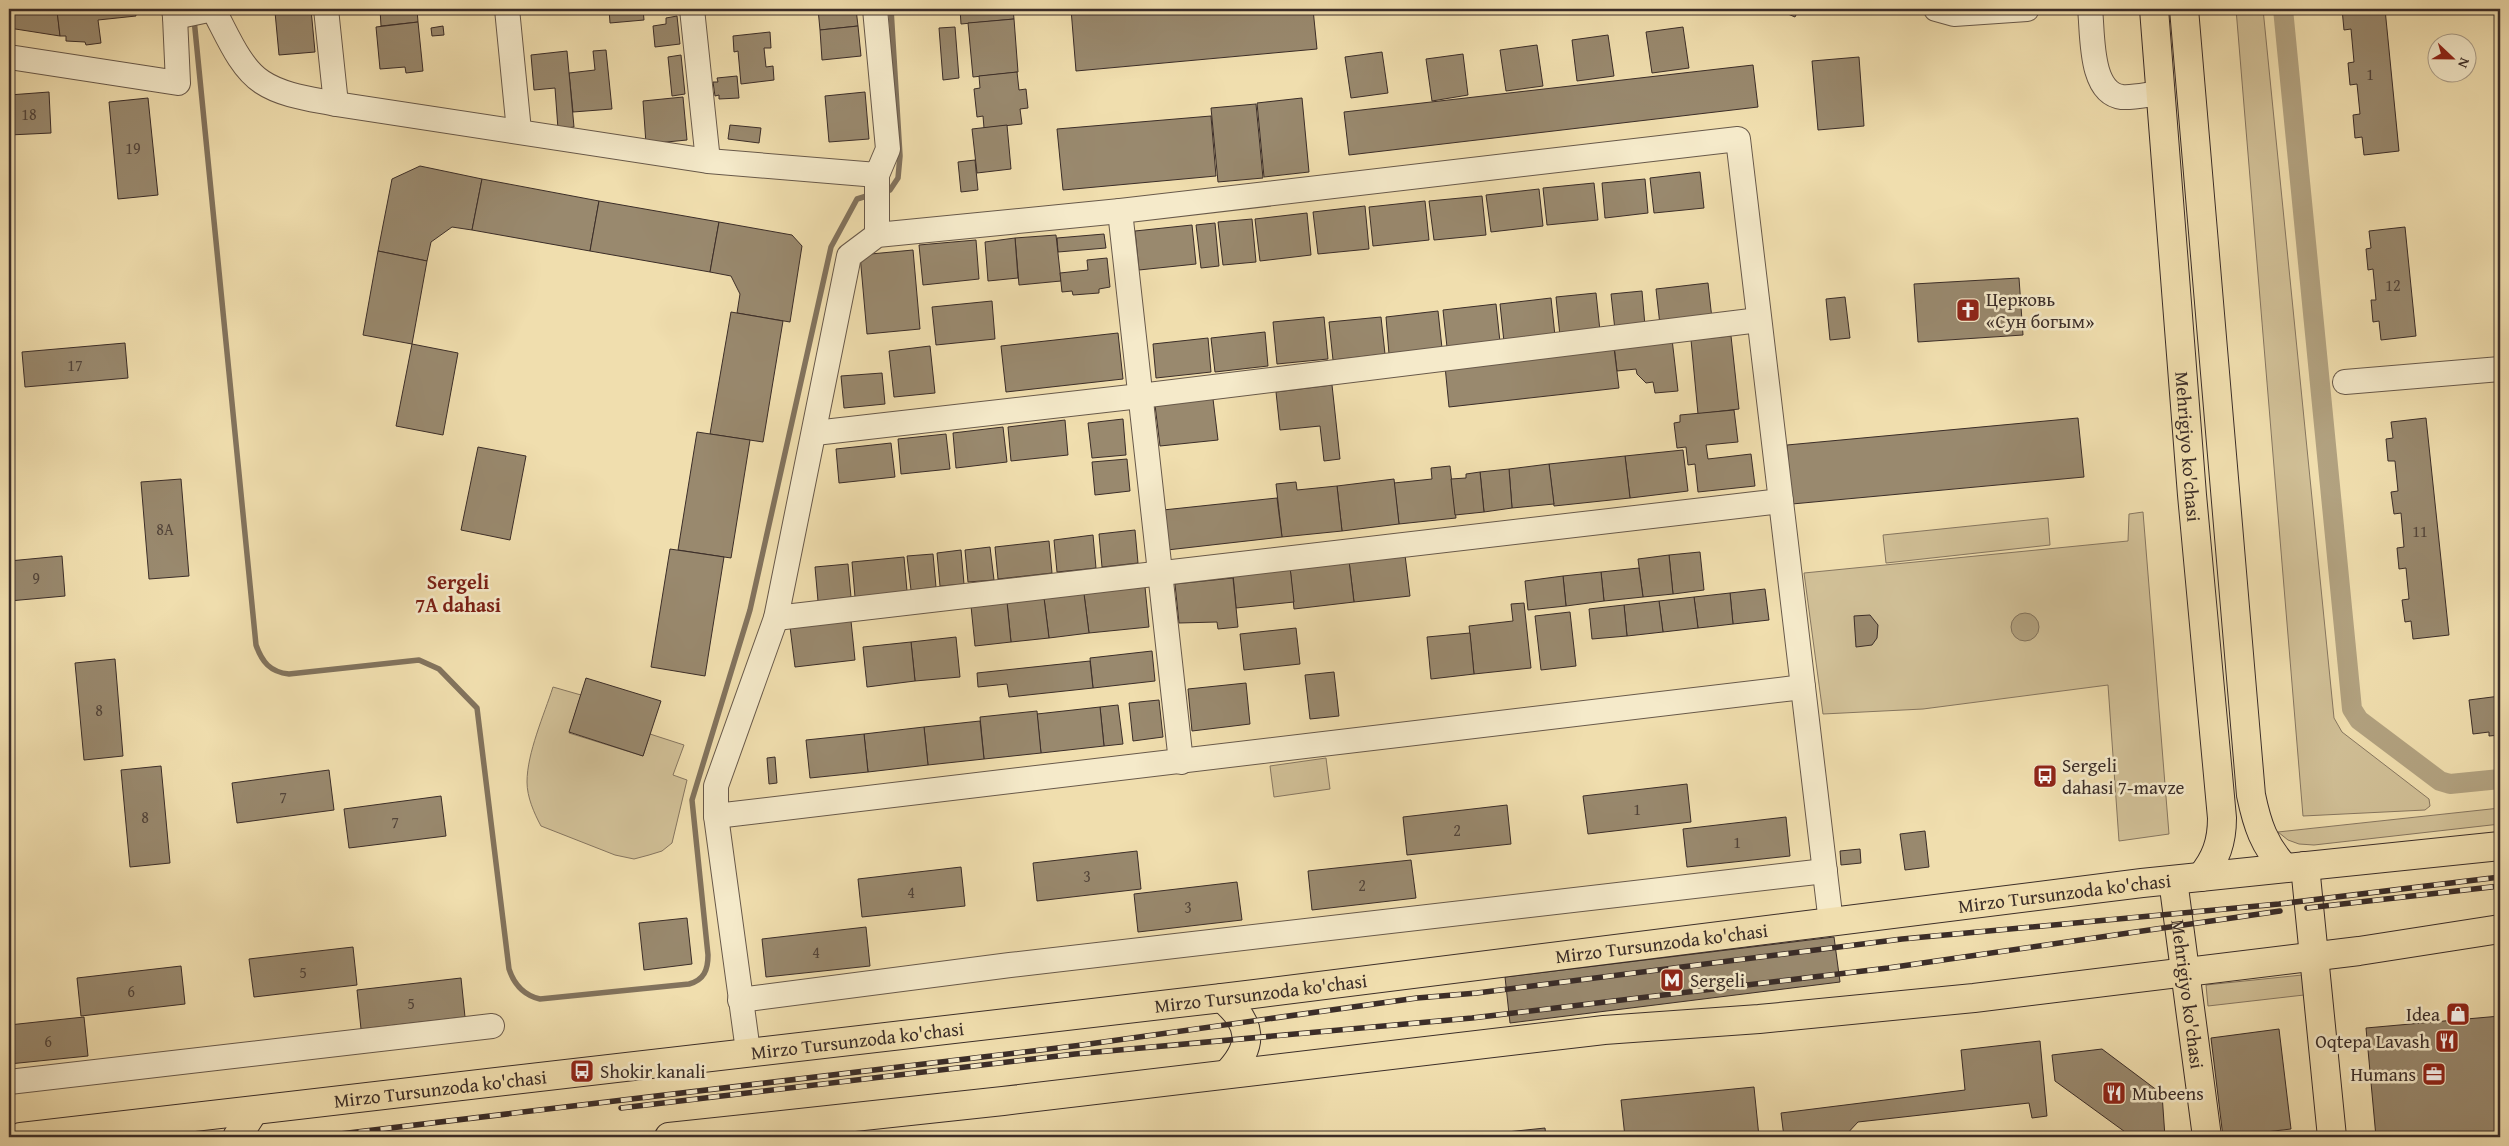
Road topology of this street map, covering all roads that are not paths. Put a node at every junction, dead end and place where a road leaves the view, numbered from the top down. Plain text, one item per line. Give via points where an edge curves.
1 (213, 9) edge
2 (326, 9) edge
3 (507, 9) edge
4 (692, 9) edge
5 (875, 9) edge
6 (1936, 9) edge
7 (2027, 9) edge
8 (2090, 9) edge
9 (2154, 9) edge
10 (2184, 9) edge
11 (175, 13) edge
12 (9, 57) edge
13 (2161, 93) junction
14 (336, 104) junction
15 (519, 131) junction
16 (708, 161) junction
17 (877, 178) junction
18 (1120, 211) junction
19 (877, 235) junction
20 (1759, 320) junction
21 (2500, 369) edge
22 (2345, 382) dead end
23 (1140, 396) junction
24 (815, 433) junction
25 (1781, 501) junction
26 (1160, 572) junction
27 (776, 618) junction
28 (1803, 687) junction
29 (1181, 762) junction
30 (716, 816) junction
31 (2500, 846) edge
32 (2295, 867) junction
33 (1824, 871) junction
34 (2201, 877) junction
35 (2173, 880) junction
36 (1830, 922) junction
37 (2500, 929) edge
38 (2314, 956) junction
39 (2185, 973) junction
40 (1222, 998) junction
41 (740, 1000) junction
42 (492, 1026) dead end
43 (748, 1051) junction
44 (1227, 1074) junction
45 (9, 1082) edge
46 (253, 1112) junction
47 (20, 1137) edge
48 (237, 1137) edge
49 (670, 1137) edge
50 (2207, 1137) edge
51 (2332, 1137) edge

1 - 11 street
1 - 14 street via 242,61 261,82 284,92
2 - 14 street
3 - 15 street
4 - 16 street
5 - 17 street via 888,149
6 - 7 street via 1954,14
8 - 13 street via 2097,76 2110,93 2122,97
9 - 13 main road, Mehrigiyo ko'chasi
10 - 32 main road, Mehrigiyo ko'chasi via 2251,795 2259,831 2270,851
11 - 12 street via 178,84
13 - 34 main road, Mehrigiyo ko'chasi via 2192,495 2222,818 2219,848
14 - 15 street
15 - 16 street
16 - 17 street
17 - 19 street
18 - 19 street
18 - 20 street via 1738,139
18 - 23 street
19 - 24 street via 850,256
20 - 23 street
20 - 25 street
21 - 22 street
23 - 24 street
23 - 26 street
24 - 27 street
25 - 26 street
25 - 28 street
26 - 27 street
26 - 29 street
27 - 30 street via 716,786
28 - 29 street
28 - 33 street
29 - 30 street
30 - 41 street
31 - 32 main road, Mirzo Tursunzoda ko'chasi
32 - 34 main road, Mirzo Tursunzoda ko'chasi
32 - 38 main road
33 - 36 street
33 - 41 street via 1010,965
34 - 35 main road, Mirzo Tursunzoda ko'chasi
35 - 36 main road, Mirzo Tursunzoda ko'chasi
35 - 39 main road, Mehrigiyo ko'chasi
36 - 40 main road, Mirzo Tursunzoda ko'chasi
37 - 38 main road
38 - 39 main road
38 - 51 main road
39 - 44 main road via 1974,998 1604,1030
39 - 50 main road, Mehrigiyo ko'chasi
40 - 43 main road, Mirzo Tursunzoda ko'chasi
40 - 44 main road via 1237,1010 1246,1028 1246,1048
41 - 43 street
42 - 45 street
43 - 46 main road, Mirzo Tursunzoda ko'chasi
44 - 49 main road
46 - 47 main road, Mirzo Tursunzoda ko'chasi
46 - 48 main road

